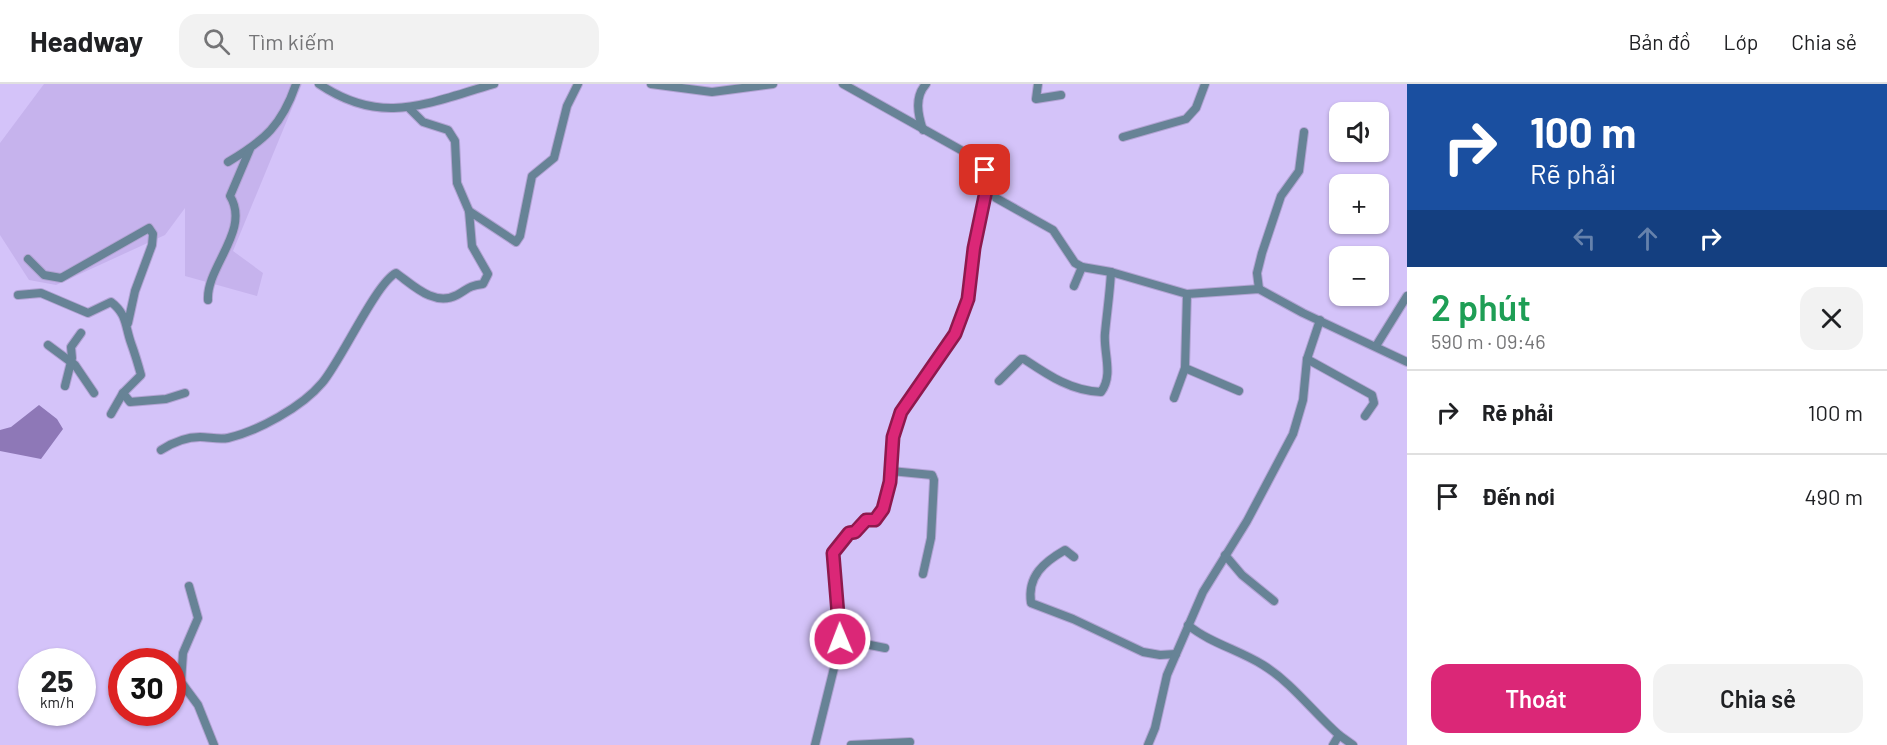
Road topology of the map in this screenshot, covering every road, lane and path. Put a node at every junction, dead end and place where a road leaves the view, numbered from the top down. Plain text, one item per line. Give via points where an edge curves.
1 (296, 84) edge
2 (319, 84) edge
3 (494, 84) edge
4 (578, 84) edge
5 (651, 84) edge
6 (773, 84) edge
7 (843, 84) edge
8 (926, 84) edge
9 (1038, 84) edge
10 (1205, 84) edge
11 (1061, 95) dead end
12 (409, 108) junction
13 (923, 130) junction
14 (1304, 132) dead end
15 (1123, 137) dead end
16 (250, 149) junction
17 (228, 162) dead end
18 (988, 181) junction
19 (469, 211) junction
20 (28, 259) dead end
21 (1082, 267) junction
22 (1111, 272) junction
23 (1074, 286) dead end
24 (1258, 289) junction
25 (1187, 294) junction
26 (18, 295) dead end
27 (1407, 296) edge
28 (208, 300) dead end
29 (1320, 320) junction
30 (128, 323) junction
31 (81, 333) dead end
32 (48, 345) dead end
33 (1376, 346) junction
34 (1307, 359) junction
35 (1407, 362) edge
36 (70, 363) junction
37 (1185, 368) junction
38 (999, 381) dead end
39 (65, 386) dead end
40 (1239, 391) dead end
41 (94, 393) dead end
42 (123, 393) junction
43 (185, 393) dead end
44 (1174, 398) dead end
45 (111, 414) dead end
46 (1365, 417) dead end
47 (161, 450) dead end
48 (891, 471) junction
49 (1225, 555) junction
50 (1074, 557) dead end
51 (923, 574) dead end
52 (189, 586) dead end
53 (1274, 601) dead end
54 (1188, 625) junction
55 (840, 639) junction
56 (885, 648) dead end
57 (1176, 654) junction
58 (1339, 735) junction
59 (910, 742) dead end
60 (213, 745) edge
61 (814, 745) edge
62 (851, 745) edge
63 (1148, 745) edge
64 (1334, 745) edge
65 (1353, 745) edge

1 - 16 street via 278,125
2 - 12 street via 360,105 390,110
3 - 12 street
4 - 19 street via 567,106 554,158 532,176 516,242
5 - 6 street via 712,92
7 - 13 street
8 - 13 street via 917,110
9 - 11 street via 1036,99
10 - 15 street via 1196,108 1186,119
12 - 19 street via 423,122 448,130 455,141 457,183
13 - 18 street via 968,154 985,170
14 - 24 street via 1299,171 1281,196 1262,253
16 - 17 street
16 - 28 street via 230,196 235,203 234,220 224,255 207,290
18 - 21 street via 996,198 1053,230 1075,263
18 - 48 street via 968,299 955,334 901,412 893,437
19 - 47 street via 472,246 488,274 483,284 466,286 457,295 440,299 396,273 386,278 322,384 294,406 260,427 225,439 198,437
20 - 30 street via 44,275 61,278 149,228 152,245
21 - 22 street
21 - 23 street
22 - 25 street
22 - 38 street via 1105,333 1108,360 1101,392 1079,390 1024,360
24 - 25 street
24 - 29 street
25 - 37 street
26 - 30 street via 41,293 88,313 111,302 120,308
27 - 33 street
29 - 33 street
29 - 34 street
30 - 42 street via 141,375
31 - 36 street via 71,347
32 - 36 street
33 - 35 street
34 - 46 street via 1371,395 1374,403
34 - 49 street via 1303,400 1293,434
36 - 39 street
36 - 41 street
37 - 40 street
37 - 44 street
42 - 43 street via 130,402
42 - 45 street
48 - 51 street via 932,475 934,480 931,538
48 - 55 street via 883,509 875,520 866,520 849,533 833,553
49 - 53 street
49 - 54 street
50 - 57 street via 1065,550 1043,562 1037,570 1032,603 1143,652
52 - 60 street via 198,618 183,653 181,682 198,705
54 - 57 street
54 - 58 street via 1280,677
55 - 56 street
55 - 61 street
57 - 63 street
58 - 64 street
58 - 65 street
59 - 62 street

